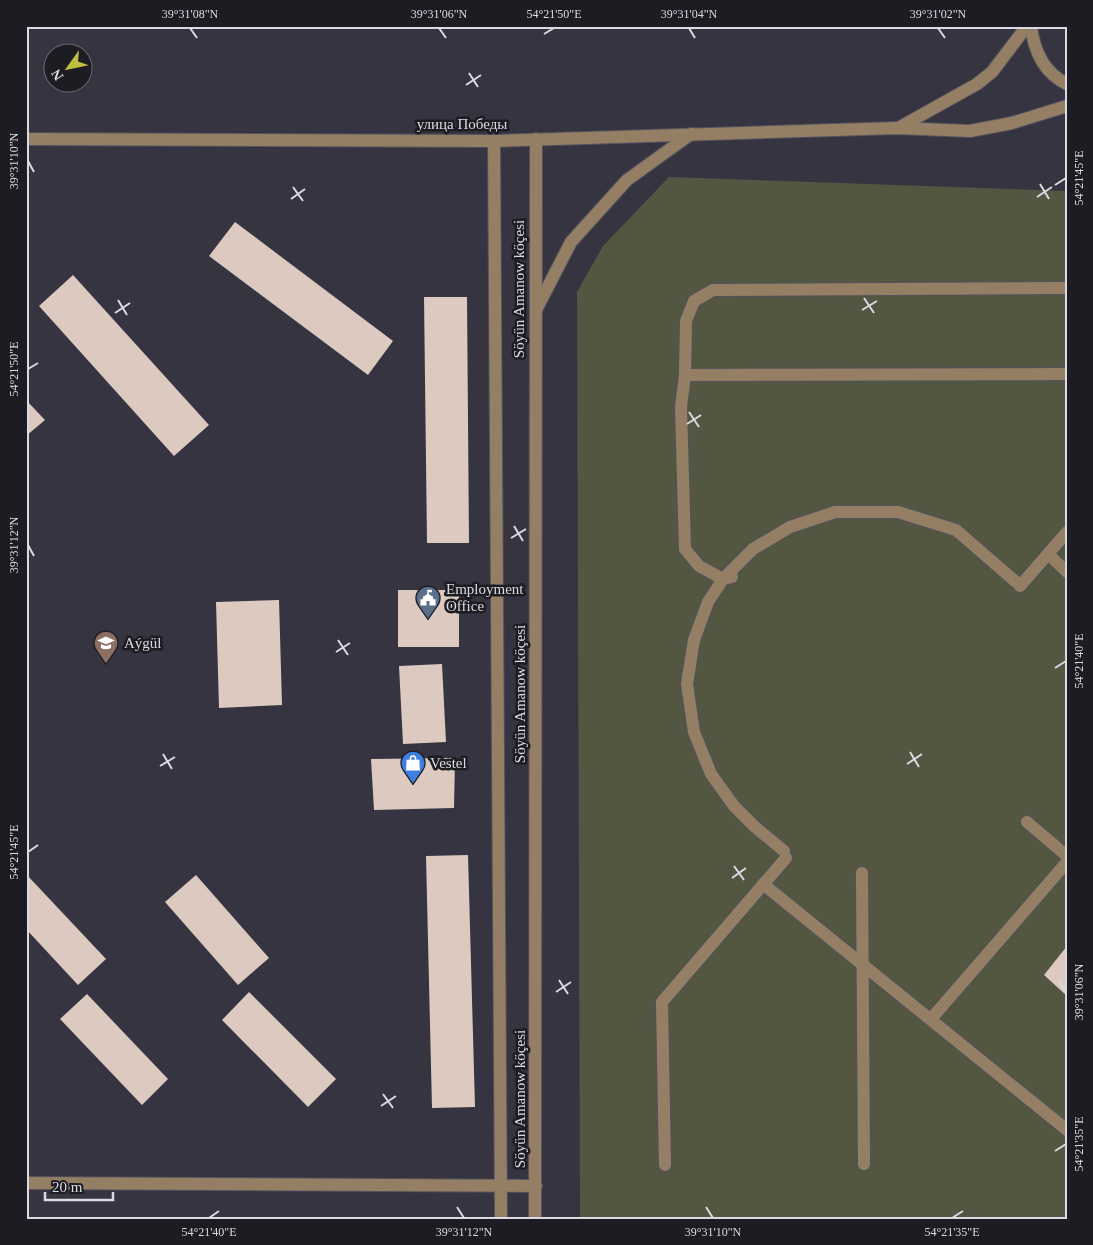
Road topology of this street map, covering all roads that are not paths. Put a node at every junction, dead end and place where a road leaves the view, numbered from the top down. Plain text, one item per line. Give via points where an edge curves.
1 (1027, 26) edge
2 (1031, 26) edge
3 (1067, 84) edge
4 (1067, 106) edge
5 (898, 128) junction
6 (691, 134) junction
7 (26, 139) edge
8 (536, 139) junction
9 (494, 142) junction
10 (1067, 288) edge
11 (536, 310) junction
12 (1067, 374) edge
13 (685, 375) junction
14 (1067, 532) edge
15 (1048, 554) junction
16 (1067, 572) edge
17 (729, 577) junction
18 (1028, 822) dead end
19 (1067, 856) edge
20 (1067, 862) edge
21 (862, 873) dead end
22 (763, 884) junction
23 (862, 964) junction
24 (931, 1019) junction
25 (1067, 1130) edge
26 (864, 1164) dead end
27 (666, 1165) dead end
28 (26, 1182) edge
29 (502, 1186) junction
30 (536, 1186) junction
31 (501, 1219) edge
32 (535, 1219) edge

1 - 5 street via 992,72 977,84
2 - 3 street via 1033,44 1043,64 1058,80
4 - 5 street, улица Победы via 1012,123 970,131
5 - 6 street, улица Победы
6 - 8 street, улица Победы
6 - 11 street via 627,180 571,242
7 - 9 street, улица Победы
8 - 9 street, улица Победы
8 - 11 street, Söyün Amanow köçesi
9 - 29 street, Söyün Amanow köçesi
10 - 13 street via 713,290 694,301 686,320
11 - 30 street, Söyün Amanow köçesi
12 - 13 street
13 - 17 street via 681,407 686,550 699,566
14 - 15 street
15 - 16 street
15 - 17 street via 1018,584 956,530 898,512 835,512 790,527 752,549
17 - 22 street via 708,602 694,640 687,684 694,732 711,774 734,806 785,855
18 - 19 street
20 - 24 street
21 - 23 street
22 - 23 street
22 - 27 street via 662,1002
23 - 24 street
23 - 26 street
24 - 25 street
28 - 29 street
29 - 30 street
29 - 31 street, Söyün Amanow köçesi
30 - 32 street, Söyün Amanow köçesi

